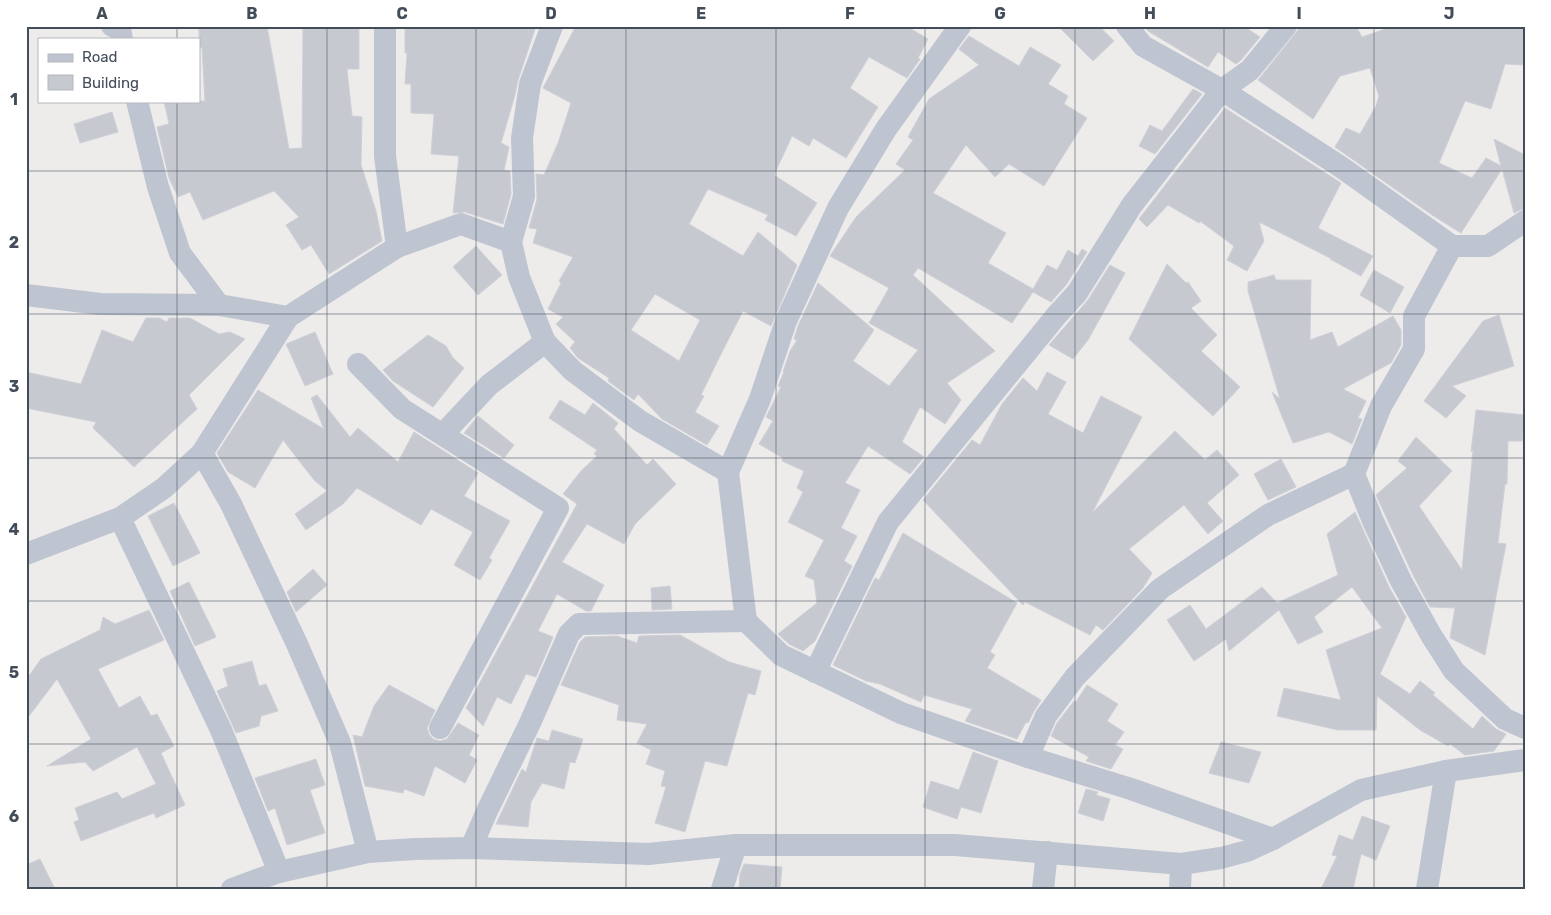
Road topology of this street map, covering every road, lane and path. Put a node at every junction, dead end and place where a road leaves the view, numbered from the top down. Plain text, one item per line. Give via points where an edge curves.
1 (112, 26) edge
2 (385, 26) edge
3 (552, 26) edge
4 (960, 26) edge
5 (1127, 26) edge
6 (1286, 26) edge
7 (122, 38) edge
8 (1222, 90) junction
9 (137, 102) edge
10 (1525, 221) edge
11 (511, 242) junction
12 (1452, 246) junction
13 (397, 247) junction
14 (26, 295) edge
15 (219, 305) junction
16 (288, 317) junction
17 (545, 342) junction
18 (358, 364) dead end
19 (442, 434) junction
20 (202, 453) junction
21 (728, 472) junction
22 (1354, 474) junction
23 (120, 518) junction
24 (26, 554) edge
25 (746, 621) junction
26 (815, 672) junction
27 (440, 728) dead end
28 (1525, 728) edge
29 (1028, 756) junction
30 (1525, 760) edge
31 (1446, 771) junction
32 (1273, 839) junction
33 (736, 845) junction
34 (470, 848) junction
35 (368, 852) junction
36 (1047, 852) junction
37 (1181, 864) junction
38 (279, 872) junction
39 (232, 889) edge
40 (722, 889) edge
41 (1042, 889) edge
42 (1180, 889) edge
43 (1427, 889) edge

1 - 7 street via 120,29
2 - 13 street via 385,156
3 - 11 street via 530,84 522,138 524,196
4 - 21 street via 886,129 838,208 786,321 760,399
5 - 8 street via 1143,46
6 - 8 street via 1250,70
8 - 12 street via 1341,167
8 - 26 street via 1132,205 1078,293 888,522
9 - 15 street via 158,187 180,253
10 - 12 street via 1488,246
11 - 13 street via 461,224
11 - 17 street via 519,277
12 - 22 street via 1414,316 1414,349 1381,406
13 - 16 street
14 - 15 street via 100,304
15 - 16 street
16 - 20 street
17 - 19 street via 489,385
17 - 21 street via 573,371 640,421
18 - 19 street via 402,409
19 - 27 street via 558,508
20 - 23 street via 164,488
20 - 35 street via 236,513 340,743
21 - 25 street
22 - 28 street via 1401,581 1454,671 1505,719
22 - 29 street via 1268,515 1160,588 1075,677 1046,716
23 - 24 street
23 - 38 street via 221,730
25 - 26 street via 781,655
25 - 34 street via 578,624 569,634
26 - 29 street via 901,713
29 - 32 street
30 - 31 street
31 - 32 street via 1361,790
31 - 43 street
32 - 37 street via 1229,856
33 - 34 street via 648,854
33 - 36 street via 955,845
33 - 40 street
34 - 35 street
35 - 38 street
36 - 37 street
36 - 41 street
37 - 42 street
38 - 39 street

